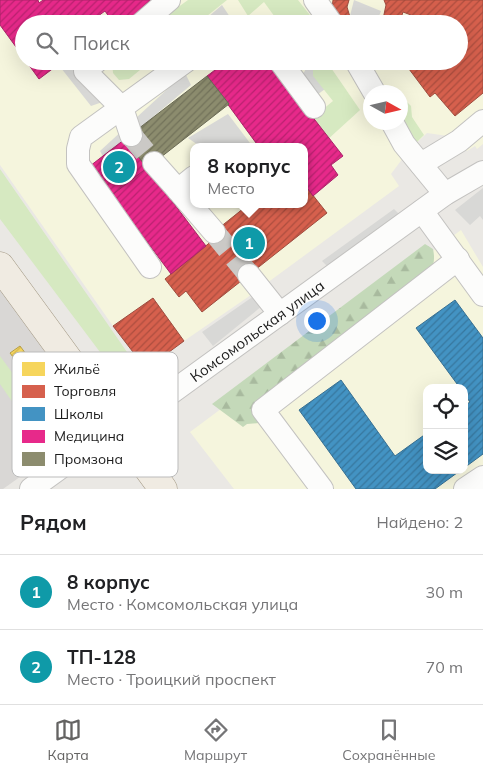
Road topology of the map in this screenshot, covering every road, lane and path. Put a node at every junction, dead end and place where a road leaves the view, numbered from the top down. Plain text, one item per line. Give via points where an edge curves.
1 (169, 0) edge
2 (315, 0) edge
3 (152, 15) edge
4 (326, 15) edge
5 (87, 70) edge
6 (174, 70) edge
7 (294, 70) edge
8 (361, 70) edge
9 (370, 85) edge
10 (314, 107) dead end
11 (122, 108) junction
12 (483, 121) edge
13 (396, 130) edge
14 (130, 135) tunnel mouth
15 (154, 163) tunnel mouth
16 (421, 164) junction
17 (483, 172) edge
18 (186, 184) edge
19 (444, 194) junction
20 (200, 208) edge
21 (422, 211) junction
22 (214, 232) tunnel mouth
23 (458, 259) junction
24 (0, 266) edge
25 (150, 267) dead end
26 (249, 275) tunnel mouth
27 (483, 295) edge
28 (280, 314) junction
29 (63, 352) edge
30 (178, 388) edge
31 (48, 477) edge
32 (154, 477) edge
33 (483, 477) edge
34 (31, 489) edge
35 (163, 489) edge
36 (322, 489) edge
37 (465, 489) edge

1 - 3 street
2 - 4 street
5 - 11 street
6 - 11 street
7 - 10 street
8 - 9 street
11 - 14 street
11 - 25 street via 81,137 78,164
12 - 16 street via 459,141
13 - 16 street
15 - 18 street
16 - 19 street
17 - 19 street, Комсомольская улица
19 - 21 street, Комсомольская улица
20 - 22 street
21 - 23 street
21 - 28 street, Комсомольская улица
23 - 27 street
23 - 36 street via 263,410
24 - 29 main road
26 - 28 street
28 - 30 street, Комсомольская улица
31 - 34 street, Комсомольская улица
32 - 35 main road
33 - 37 street

